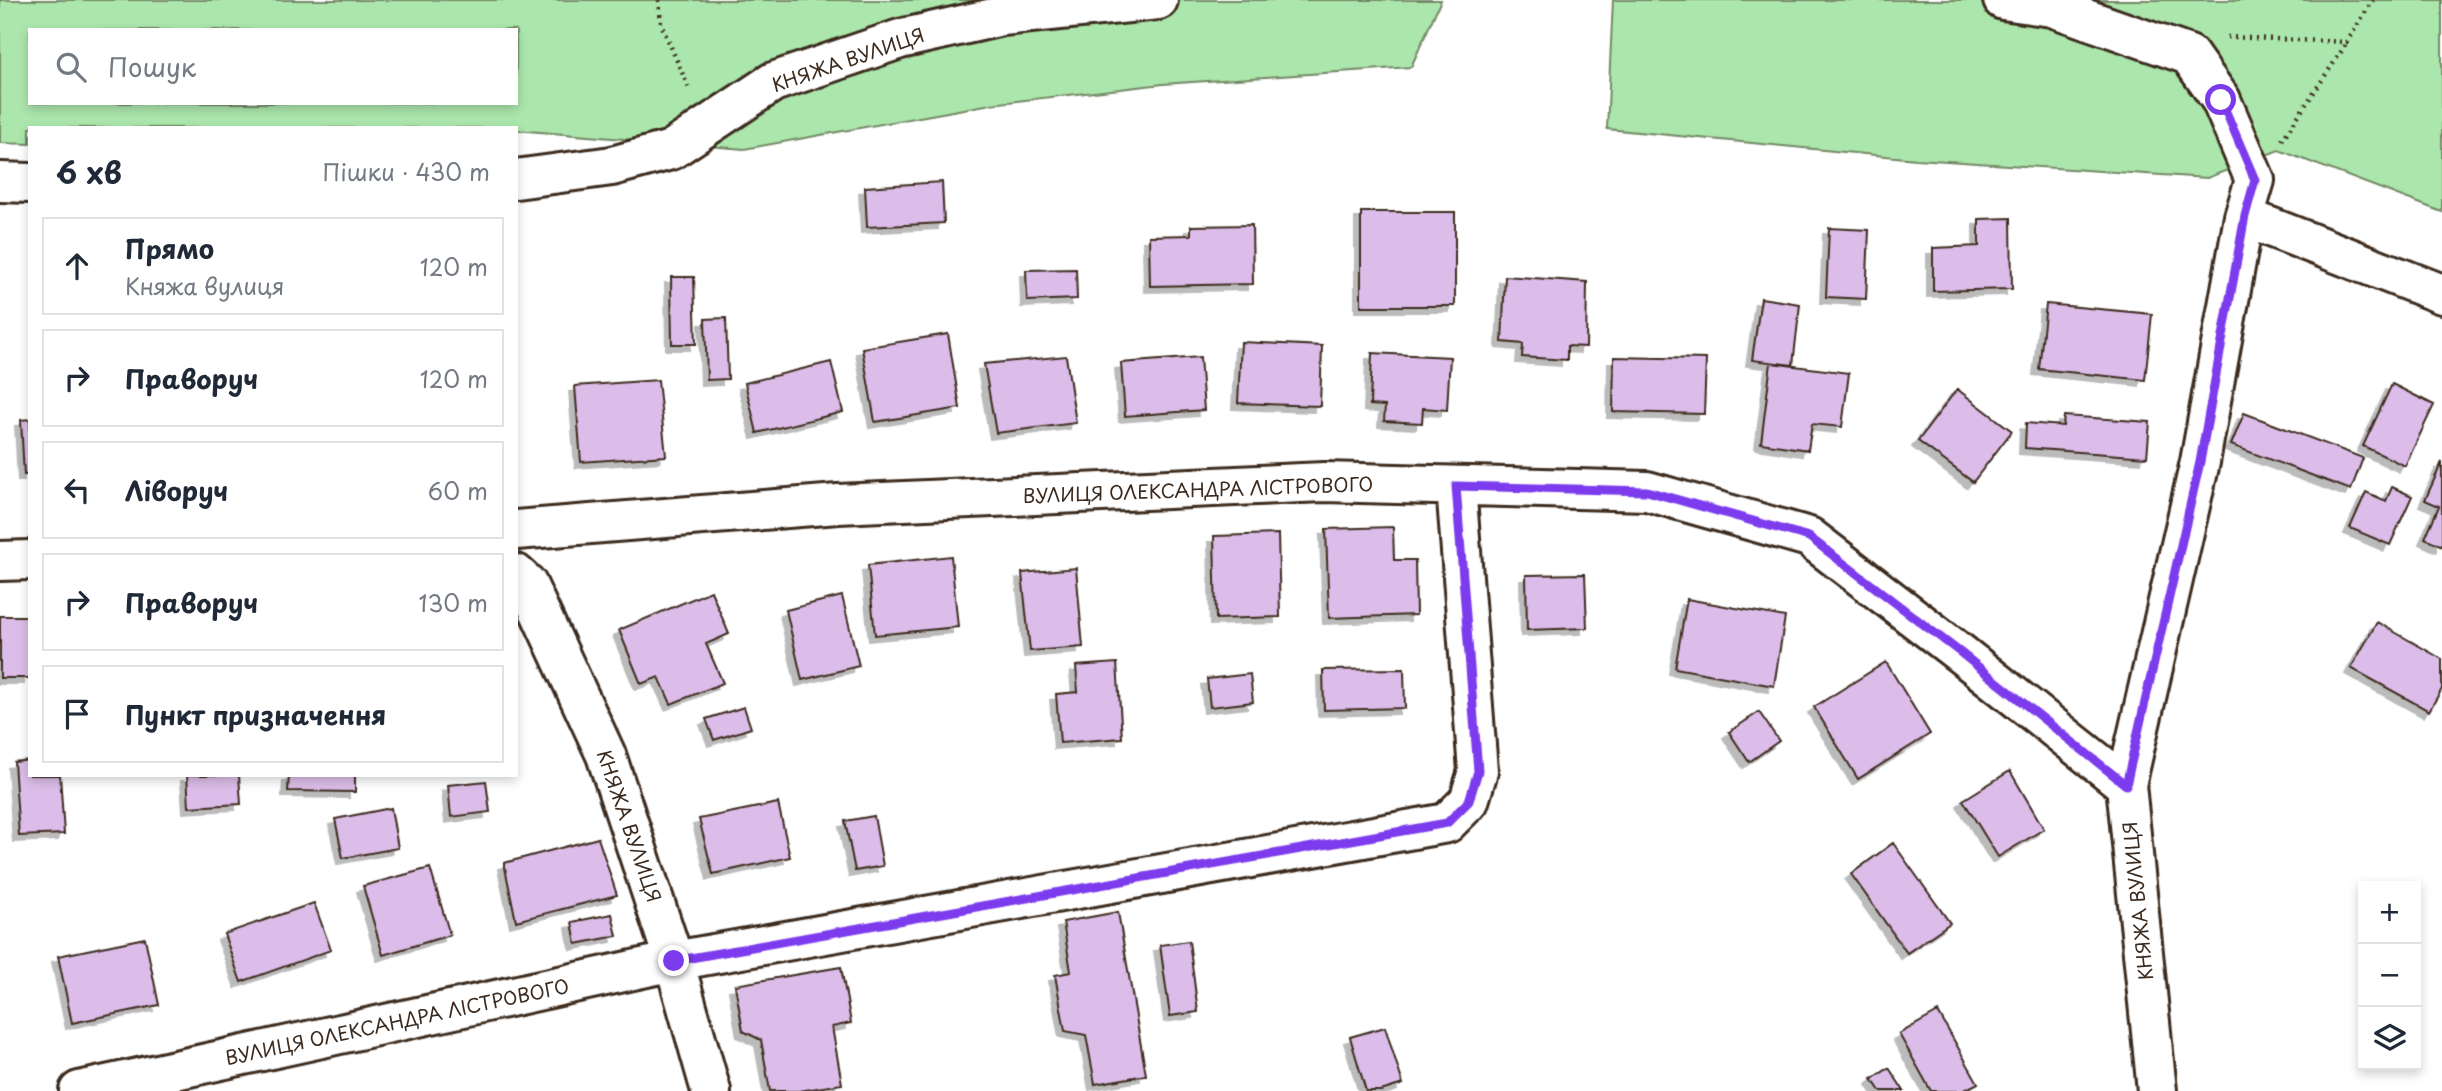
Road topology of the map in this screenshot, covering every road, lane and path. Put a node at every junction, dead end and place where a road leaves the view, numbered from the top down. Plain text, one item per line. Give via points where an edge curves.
1 (659, 0) edge
2 (1158, 0) edge
3 (2003, 0) edge
4 (2374, 0) edge
5 (2224, 37) dead end
6 (2347, 42) junction
7 (706, 127) junction
8 (518, 179) edge
9 (2255, 180) junction
10 (0, 182) edge
11 (28, 183) edge
12 (2245, 216) junction
13 (2442, 294) edge
14 (1456, 486) junction
15 (518, 530) edge
16 (28, 560) edge
17 (0, 561) edge
18 (518, 576) edge
19 (2126, 785) junction
20 (674, 961) junction
21 (79, 1091) edge
22 (711, 1091) edge
23 (2157, 1091) edge

1 - 7 path via 661,24
2 - 7 street, КНЯЖА ВУЛИЦЯ via 1002,16 900,39 774,82
3 - 9 street via 2052,6 2189,55 2221,100
4 - 6 path
5 - 6 path
6 - 9 path
7 - 8 street, КНЯЖА ВУЛИЦЯ via 671,150 612,166
9 - 12 street, КНЯЖА ВУЛИЦЯ
10 - 11 street
12 - 13 street
12 - 19 street, КНЯЖА ВУЛИЦЯ via 2200,462
14 - 15 street, ВУЛИЦЯ ОЛЕКСАНДРА ЛІСТРОВОГО via 1324,482 851,503
14 - 19 street, ВУЛИЦЯ ОЛЕКСАНДРА ЛІСТРОВОГО via 1647,491 1809,537
14 - 20 street, ВУЛИЦЯ ОЛЕКСАНДРА ЛІСТРОВОГО via 1478,771 1469,801 1447,823
16 - 17 street
18 - 20 street, КНЯЖА ВУЛИЦЯ via 527,584 606,755
19 - 23 street, КНЯЖА ВУЛИЦЯ
20 - 21 street, ВУЛИЦЯ ОЛЕКСАНДРА ЛІСТРОВОГО
20 - 22 street, КНЯЖА ВУЛИЦЯ

